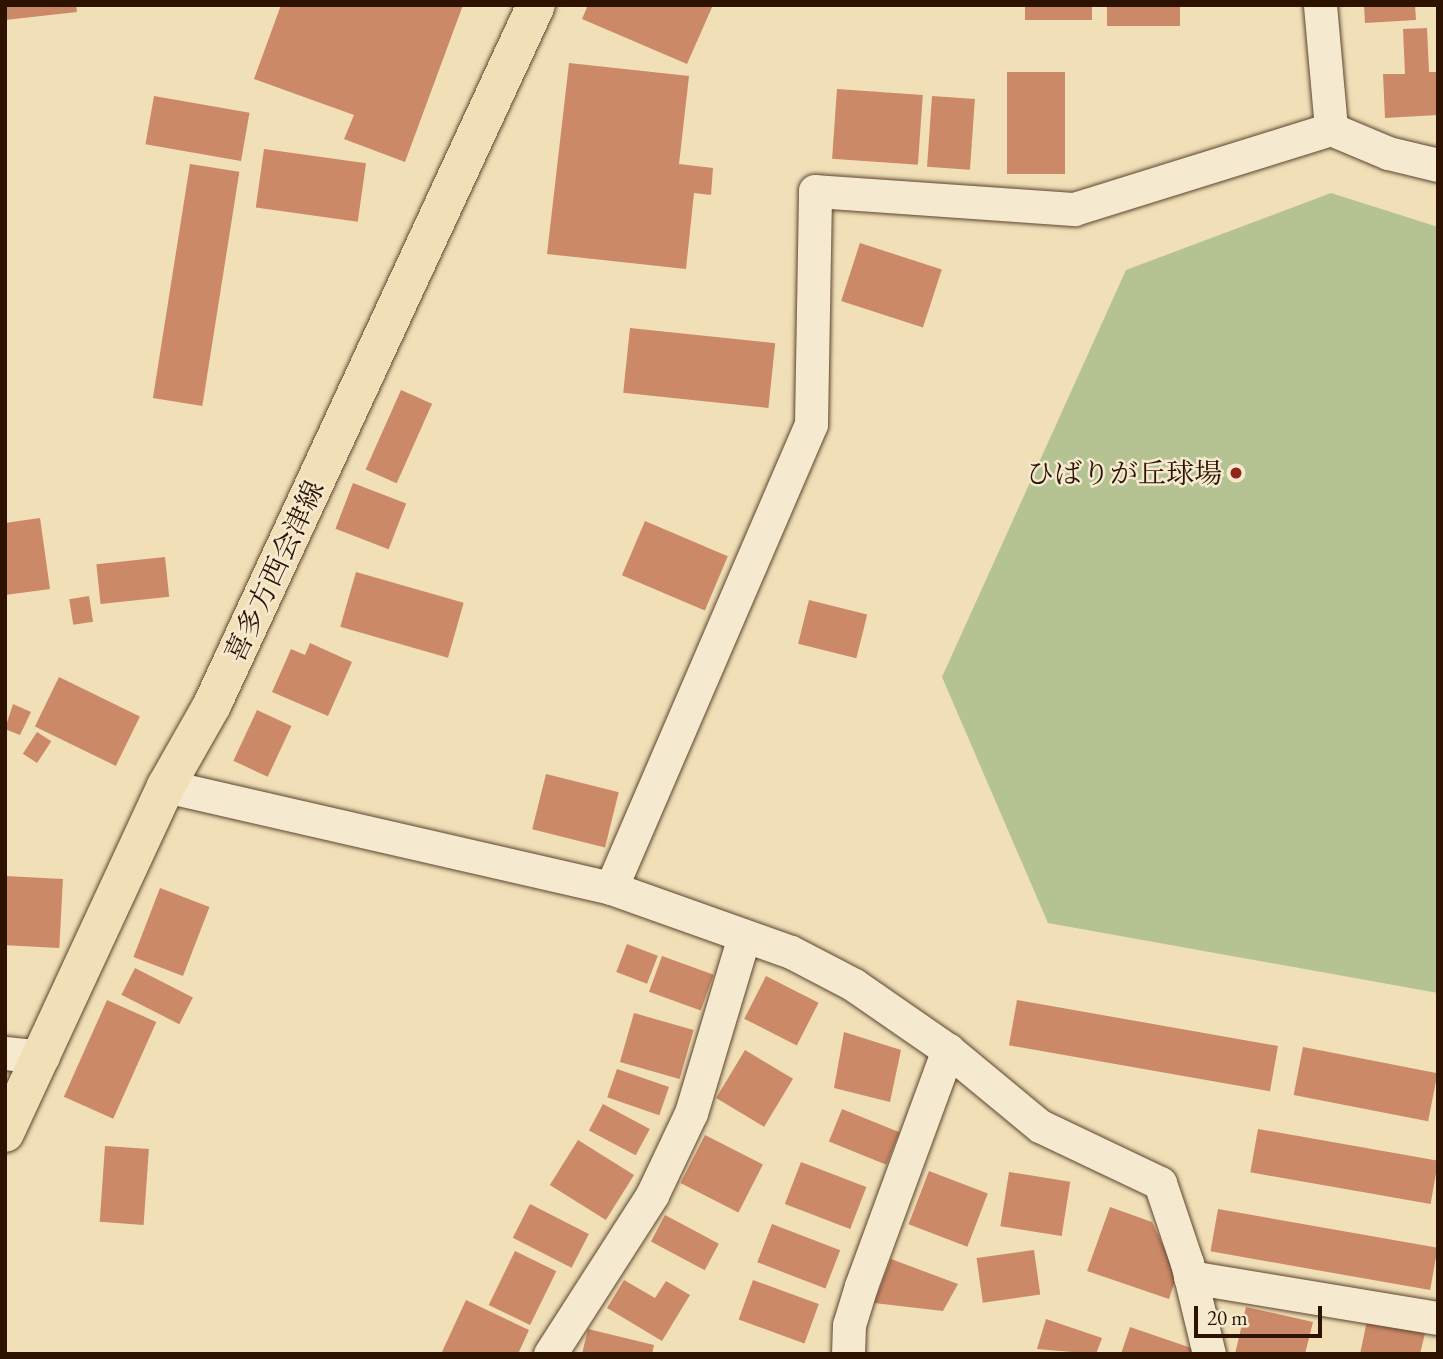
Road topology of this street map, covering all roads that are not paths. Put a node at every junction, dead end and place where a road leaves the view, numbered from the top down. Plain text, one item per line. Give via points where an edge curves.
1 (536, 5) edge
2 (1320, 5) edge
3 (1331, 129) junction
4 (1438, 165) edge
5 (166, 786) junction
6 (611, 888) junction
7 (744, 936) junction
8 (948, 1050) junction
9 (5, 1053) edge
10 (43, 1057) junction
11 (5, 1133) edge
12 (1190, 1277) junction
13 (1438, 1318) edge
14 (550, 1354) edge
15 (848, 1354) edge
16 (1209, 1354) edge

1 - 5 main road, 喜多方西会津線 via 212,705
2 - 3 street
3 - 4 street via 1388,153
3 - 6 street via 1074,209 815,191 811,424
5 - 6 street
5 - 10 main road, 喜多方西会津線
6 - 7 street
7 - 8 street via 791,952 854,985
7 - 14 street via 691,1113 652,1195
8 - 12 street via 1040,1126 1160,1183
8 - 15 street via 861,1286 849,1325
9 - 10 street
10 - 11 main road, 喜多方西会津線
12 - 13 street
12 - 16 street

